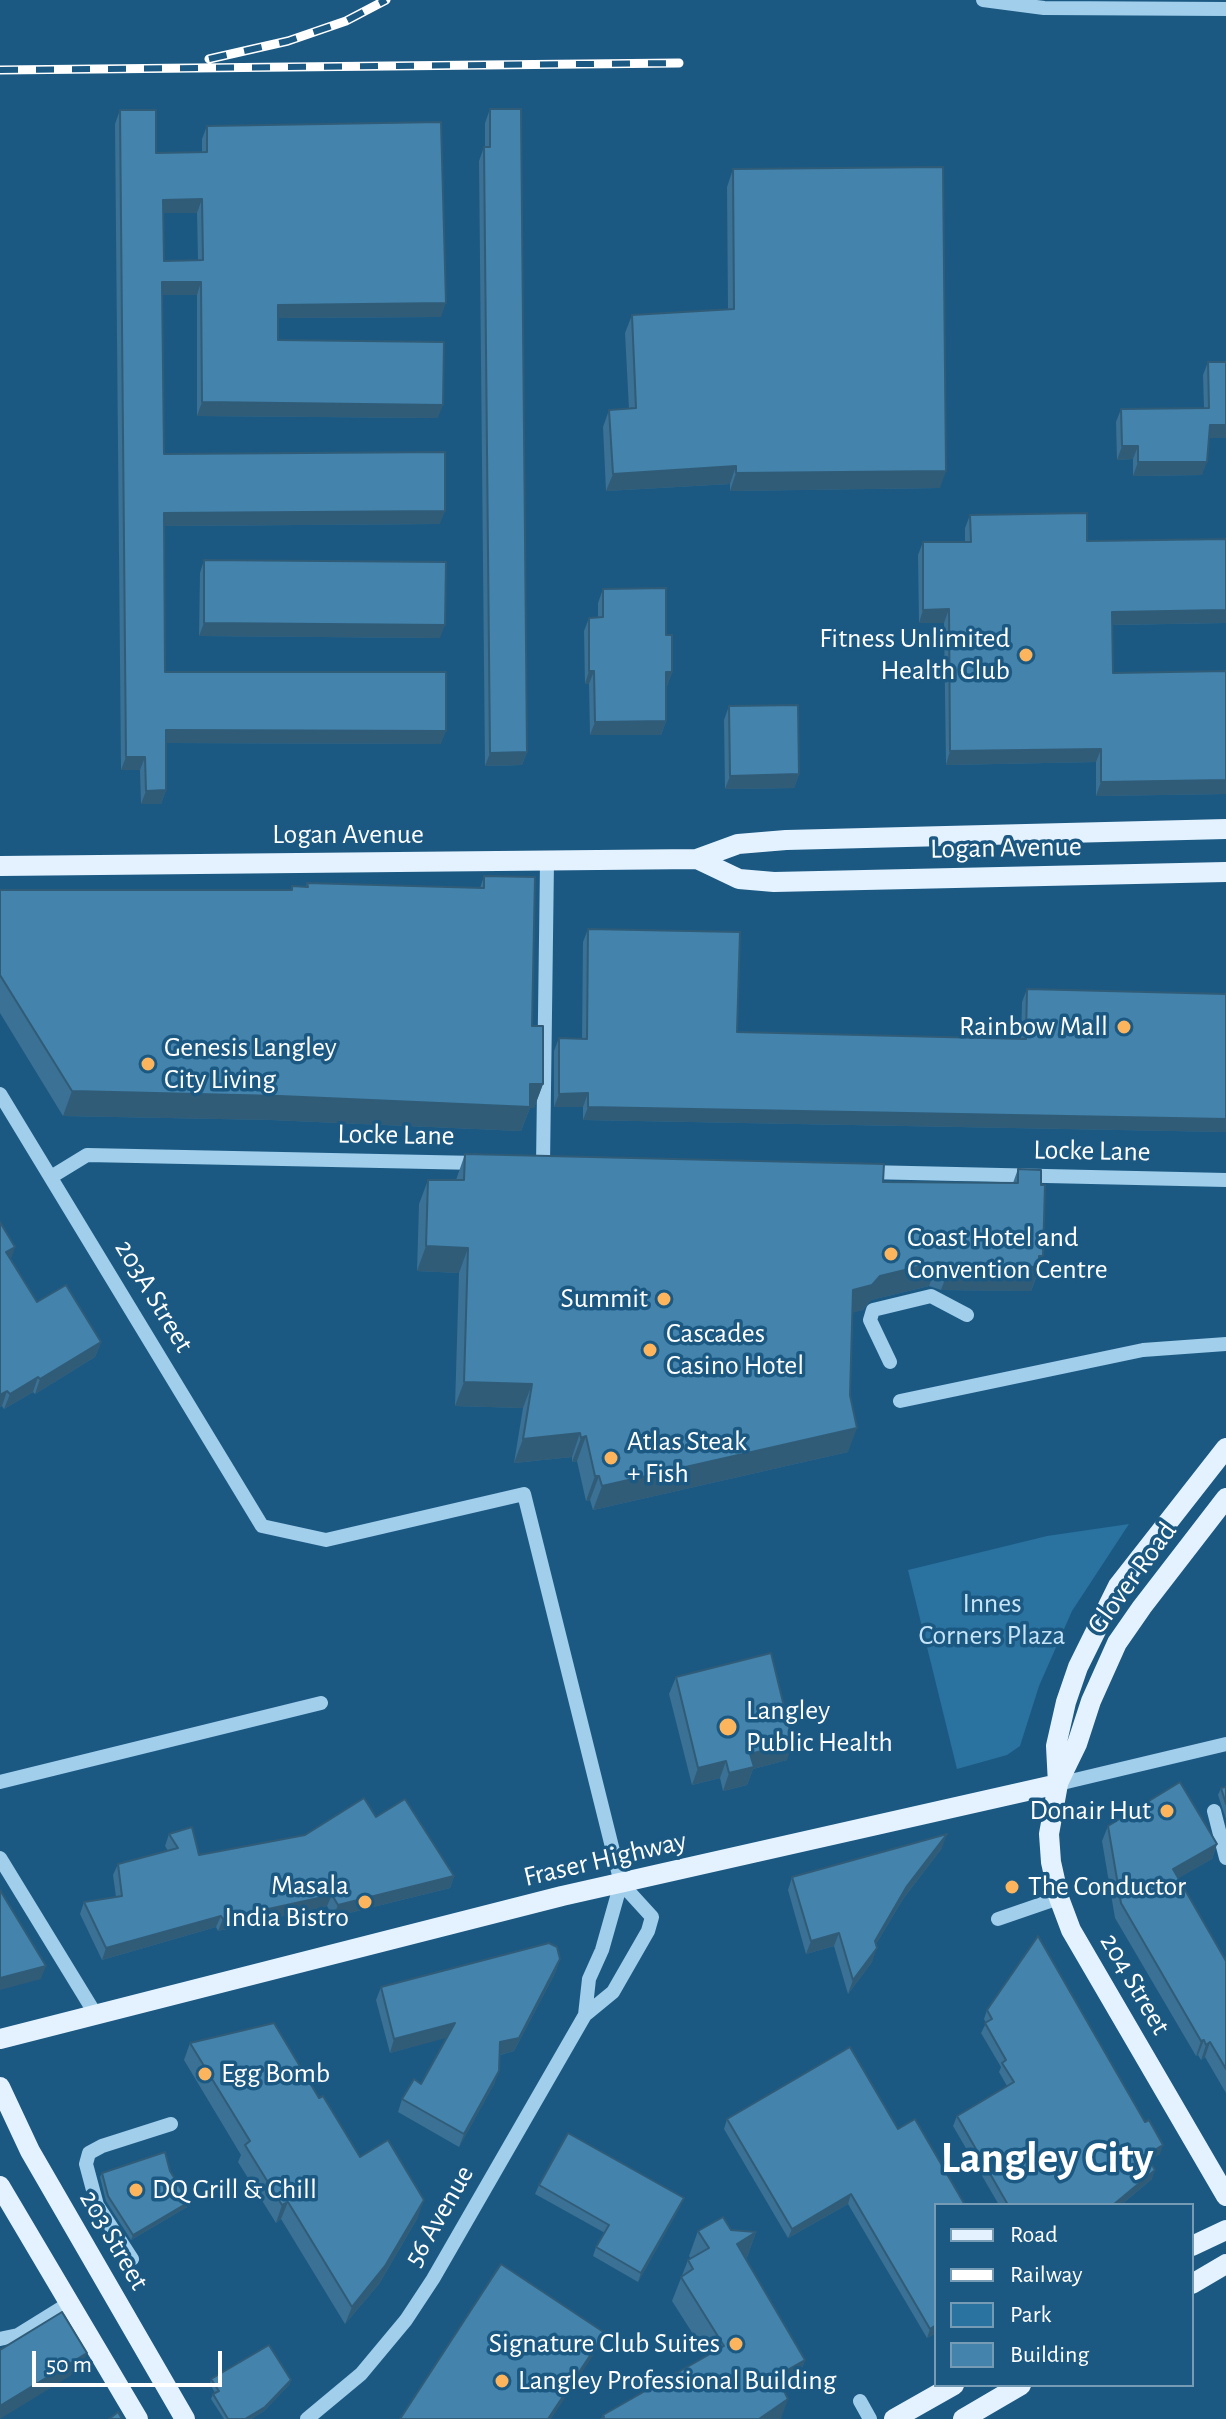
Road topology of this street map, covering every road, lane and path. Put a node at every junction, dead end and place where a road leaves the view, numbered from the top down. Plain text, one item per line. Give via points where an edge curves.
1 (983, 0) edge
2 (1097, 4) edge
3 (1226, 9) edge
4 (1226, 829) edge
5 (697, 859) junction
6 (547, 862) junction
7 (0, 866) edge
8 (1226, 872) edge
9 (0, 1094) edge
10 (493, 1163) edge
11 (559, 1165) edge
12 (845, 1171) edge
13 (51, 1177) junction
14 (1226, 1180) edge
15 (967, 1315) dead end
16 (1226, 1344) edge
17 (890, 1362) dead end
18 (900, 1401) dead end
19 (1226, 1448) edge
20 (1226, 1498) edge
21 (321, 1703) dead end
22 (1226, 1744) edge
23 (0, 1782) edge
24 (1058, 1784) junction
25 (1214, 1811) dead end
26 (0, 1858) edge
27 (1226, 1858) edge
28 (621, 1883) junction
29 (1059, 1898) junction
30 (998, 1919) dead end
31 (96, 2015) junction
32 (585, 2015) junction
33 (0, 2039) edge
34 (0, 2087) edge
35 (171, 2124) dead end
36 (0, 2186) edge
37 (1226, 2196) edge
38 (1226, 2230) edge
39 (1194, 2245) edge
40 (132, 2259) dead end
41 (1226, 2264) edge
42 (1194, 2283) edge
43 (68, 2304) junction
44 (0, 2339) edge
45 (950, 2387) edge
46 (1018, 2387) edge
47 (860, 2401) dead end
48 (138, 2419) edge
49 (185, 2419) edge
50 (307, 2419) edge
51 (870, 2419) edge
52 (894, 2419) edge
53 (963, 2419) edge

1 - 2 street via 1044,8
2 - 3 street
4 - 5 main road, Logan Avenue via 786,840 738,844
5 - 6 main road, Logan Avenue
5 - 8 main road, Logan Avenue via 739,879 774,882
6 - 7 main road, Logan Avenue
6 - 11 street via 537,1164
9 - 13 street, 203A Street
10 - 13 street, Locke Lane via 87,1155
12 - 14 street, Locke Lane
13 - 28 street, 203A Street via 262,1526 326,1540 524,1494
15 - 17 street via 931,1296 873,1310 870,1320
16 - 18 street via 1143,1350
19 - 24 main road, Glover Road via 1118,1586 1097,1627 1066,1702 1056,1746
20 - 24 main road, Glover Road via 1117,1643
21 - 23 street
22 - 24 street, Fraser Highway
24 - 28 main road, Fraser Highway
24 - 29 main road, 204 Street via 1049,1834
25 - 27 street
26 - 31 street
28 - 31 main road, Fraser Highway
28 - 32 street, 56 Avenue via 589,1979
28 - 32 street, 56 Avenue via 652,1917 613,1992
29 - 30 street
29 - 37 main road, 204 Street via 1087,1959
31 - 33 main road, Fraser Highway
32 - 50 street, 56 Avenue via 406,2320 361,2374
34 - 49 main road, 203 Street via 30,2151
35 - 40 street via 89,2153 86,2164 97,2205
36 - 43 main road
38 - 39 main road
41 - 42 main road
43 - 44 street via 18,2335
43 - 48 main road
45 - 52 main road
46 - 53 main road
47 - 51 street

